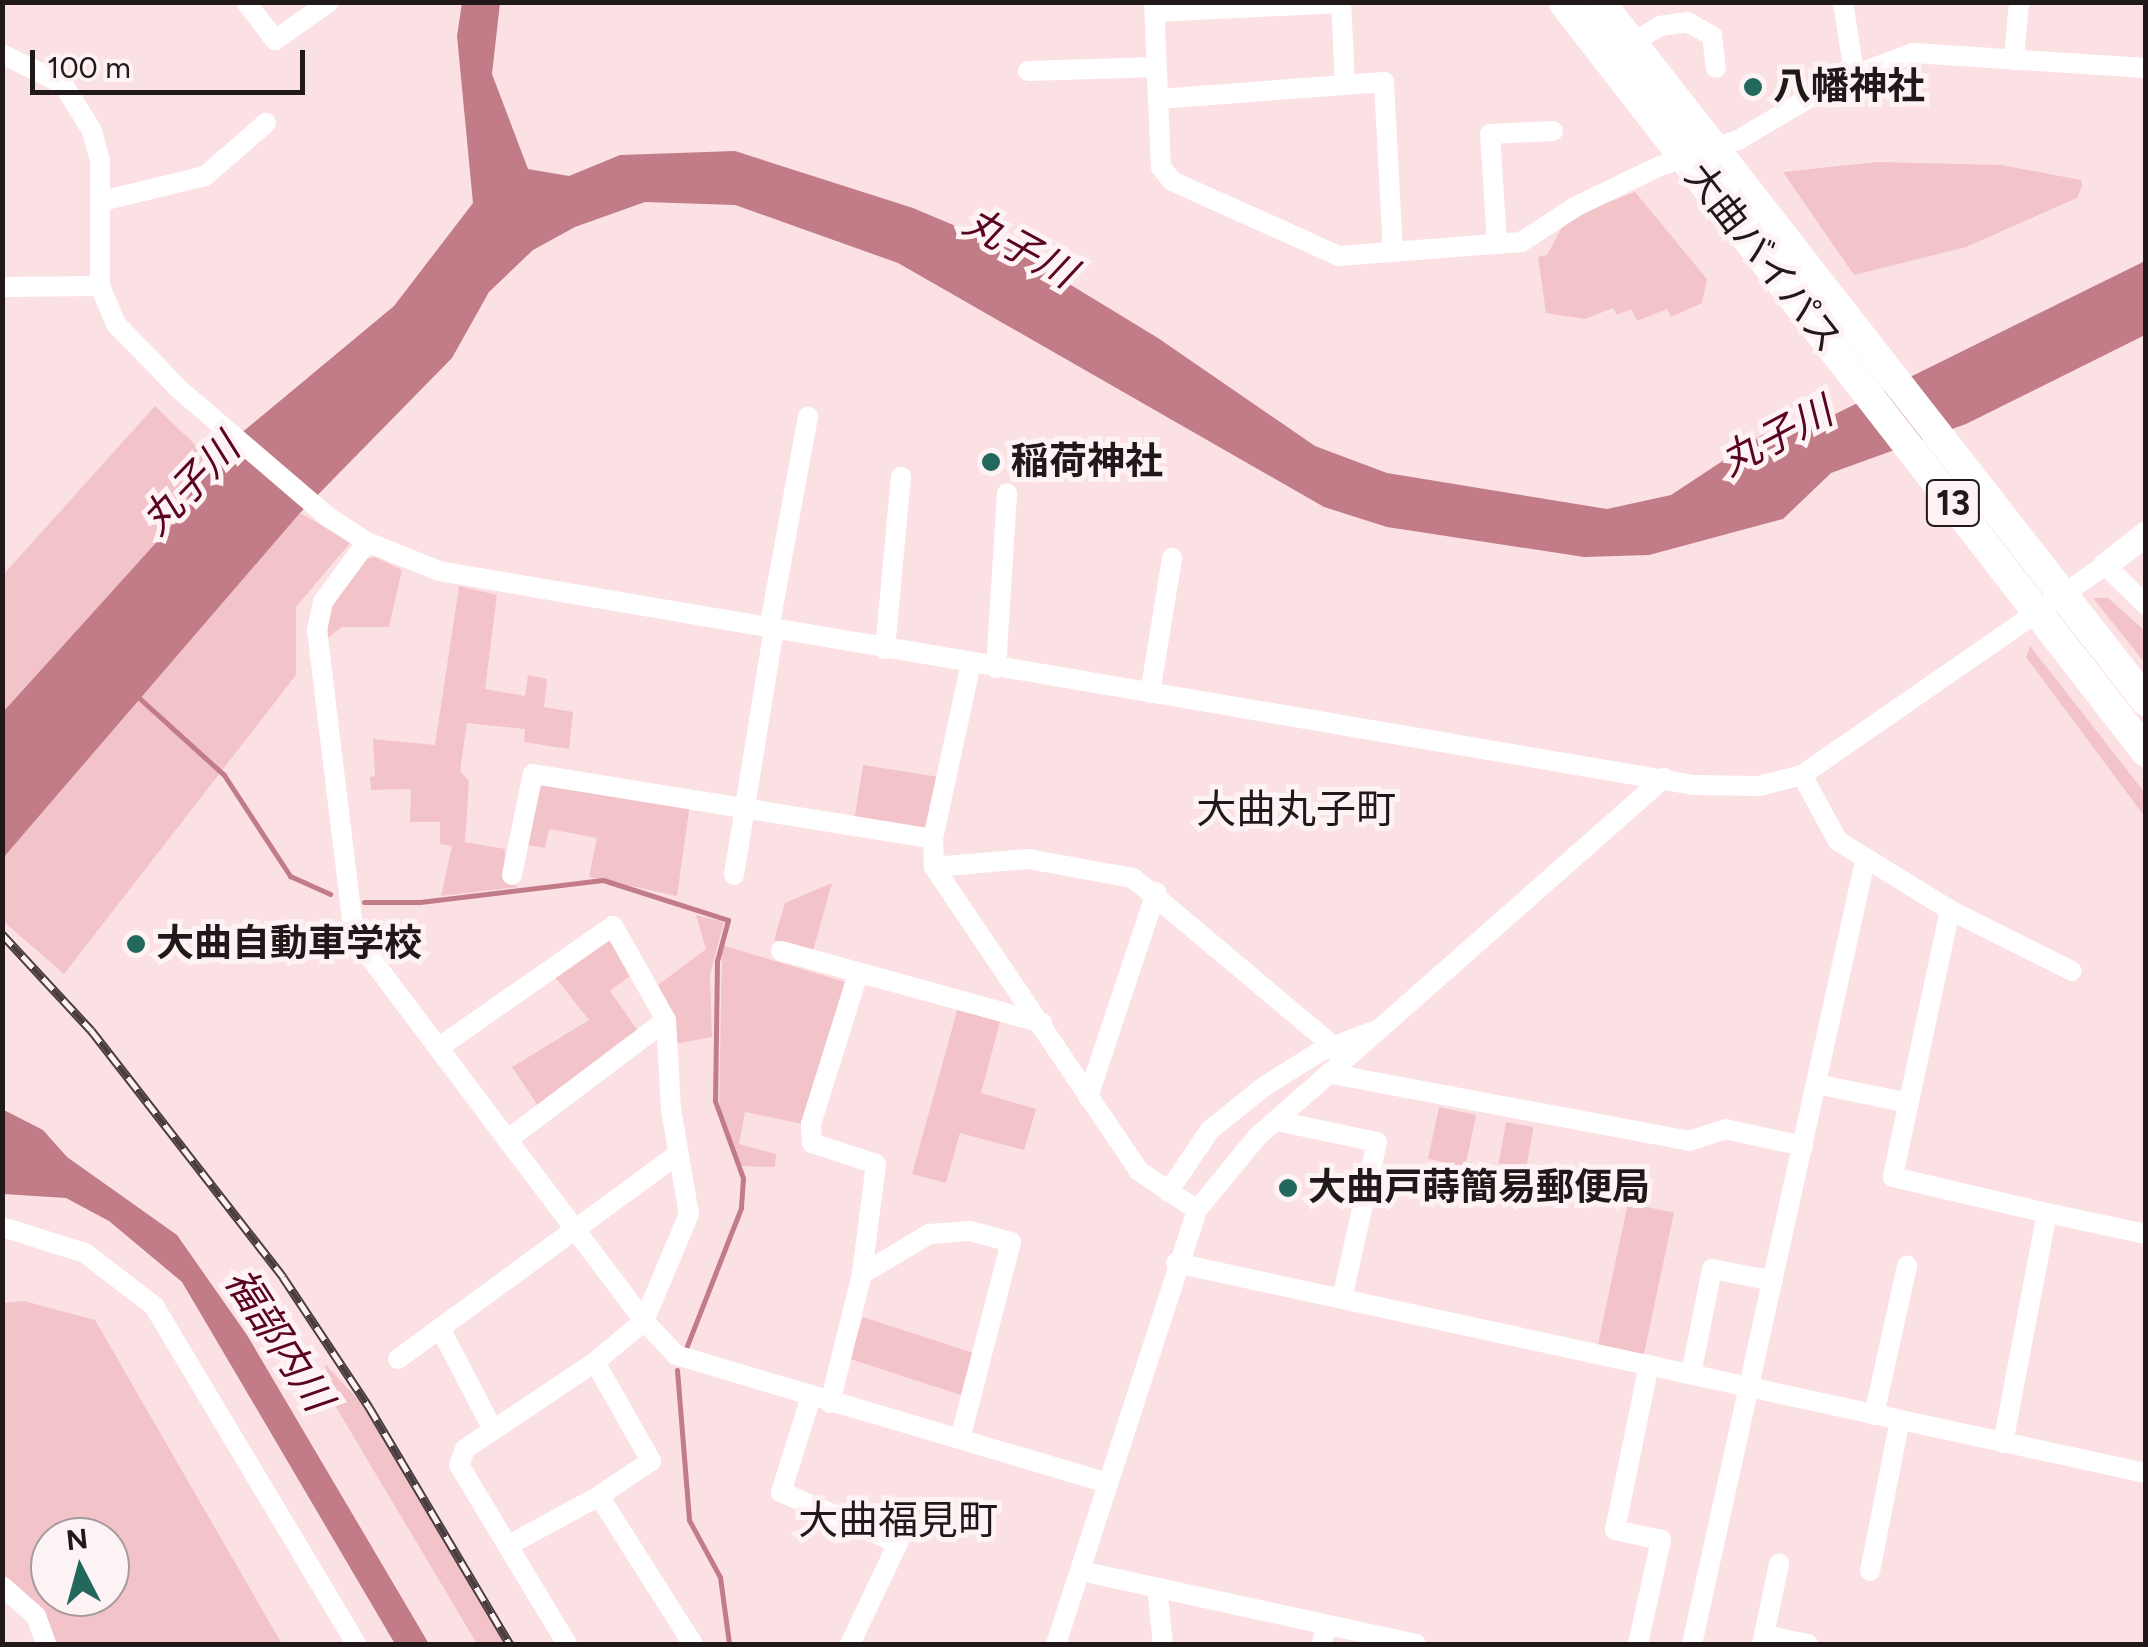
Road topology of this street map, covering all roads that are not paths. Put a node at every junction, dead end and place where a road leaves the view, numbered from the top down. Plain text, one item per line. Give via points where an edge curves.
1 (246, 2) edge
2 (328, 2) edge
3 (1563, 2) edge
4 (1600, 2) edge
5 (1843, 2) edge
6 (2020, 2) edge
7 (1341, 3) edge
8 (1154, 7) edge
9 (1632, 43) junction
10 (2, 54) edge
11 (2014, 60) junction
12 (1157, 67) junction
13 (1716, 68) dead end
14 (2146, 68) edge
15 (1028, 71) dead end
16 (1854, 74) junction
17 (1346, 85) junction
18 (1158, 99) junction
19 (1662, 105) junction
20 (266, 123) dead end
21 (1553, 132) dead end
22 (102, 201) junction
23 (1497, 244) junction
24 (1392, 251) junction
25 (100, 286) junction
26 (2, 287) edge
27 (808, 417) dead end
28 (902, 477) dead end
29 (1007, 493) dead end
30 (2146, 533) edge
31 (367, 542) junction
32 (1172, 558) dead end
33 (2105, 566) junction
34 (2146, 605) edge
35 (771, 629) junction
36 (886, 649) junction
37 (971, 664) junction
38 (996, 668) junction
39 (1150, 693) junction
40 (2143, 697) edge
41 (2146, 752) edge
42 (1802, 775) junction
43 (1664, 778) junction
44 (745, 808) junction
45 (933, 838) junction
46 (1866, 861) junction
47 (934, 867) junction
48 (512, 875) dead end
49 (734, 876) dead end
50 (1156, 892) junction
51 (1950, 910) junction
52 (781, 951) dead end
53 (2072, 971) dead end
54 (858, 974) junction
55 (666, 1020) junction
56 (1042, 1023) junction
57 (1387, 1026) junction
58 (1333, 1046) junction
59 (438, 1048) junction
60 (1332, 1074) junction
61 (1816, 1084) junction
62 (1088, 1097) junction
63 (1909, 1102) junction
64 (1277, 1121) junction
65 (507, 1140) junction
66 (1802, 1146) junction
67 (679, 1152) junction
68 (1168, 1192) junction
69 (1197, 1210) junction
70 (2048, 1213) junction
71 (2, 1227) edge
72 (573, 1227) junction
73 (2146, 1234) edge
74 (1176, 1262) junction
75 (1906, 1266) dead end
76 (862, 1274) junction
77 (1773, 1281) junction
78 (1342, 1298) junction
79 (644, 1321) junction
80 (440, 1328) junction
81 (398, 1359) dead end
82 (594, 1362) junction
83 (1649, 1364) junction
84 (1691, 1374) junction
85 (1749, 1388) junction
86 (820, 1400) junction
87 (1874, 1414) junction
88 (1900, 1420) junction
89 (493, 1430) junction
90 (960, 1439) junction
91 (2004, 1443) junction
92 (2146, 1473) edge
93 (1107, 1483) junction
94 (600, 1496) junction
95 (509, 1545) junction
96 (1778, 1564) dead end
97 (1080, 1571) junction
98 (1870, 1571) dead end
99 (2, 1586) edge
100 (1157, 1588) junction
101 (1324, 1634) edge
102 (1763, 1640) edge
103 (46, 1644) edge
104 (356, 1644) edge
105 (567, 1644) edge
106 (693, 1644) edge
107 (850, 1644) edge
108 (1056, 1644) edge
109 (1163, 1644) edge
110 (1416, 1644) edge
111 (1638, 1644) edge
112 (1692, 1644) edge
113 (1808, 1644) edge

1 - 2 street via 275,40
3 - 19 highway, 大曲バイパス / 13
4 - 9 highway, 大曲バイパス / 13
5 - 16 street
6 - 11 street
7 - 8 street
7 - 17 street
8 - 12 street
9 - 13 street via 1660,26 1687,22 1712,36
9 - 19 highway, 大曲バイパス / 13
10 - 22 street via 40,68 80,104 100,160
11 - 14 street
11 - 16 street via 1913,53
12 - 15 street
12 - 18 street
16 - 23 street via 1738,140 1643,174 1521,242
17 - 18 street
17 - 24 street via 1384,82
18 - 24 street via 1161,168 1172,181 1339,256
19 - 40 highway, 大曲バイパス / 13
19 - 41 highway, 大曲バイパス / 13
20 - 22 street via 205,176
21 - 23 street via 1490,134
22 - 25 street
23 - 24 street
25 - 26 street
25 - 31 street via 116,324 180,390 328,517
27 - 35 street
28 - 36 street
29 - 38 street
30 - 33 main road
31 - 35 street via 439,571
31 - 59 street via 323,602 317,630 348,908 354,936
32 - 39 street
33 - 34 street
33 - 42 street
35 - 36 street
35 - 44 street
36 - 37 street
37 - 38 street
37 - 45 street
38 - 39 street
39 - 43 street
42 - 43 street via 1759,786
42 - 46 street via 1838,841
43 - 57 street
44 - 45 street
44 - 48 street via 533,774
44 - 49 street
45 - 47 street
46 - 51 street
46 - 61 street
47 - 50 street via 1028,859 1134,878
47 - 56 street
50 - 58 street
50 - 62 street
51 - 53 street
51 - 63 street
52 - 54 street
54 - 56 street
54 - 76 street via 811,1124 812,1143 876,1164
55 - 59 street via 613,926
55 - 65 street
55 - 67 street
56 - 62 street
57 - 58 street
57 - 60 street
58 - 68 street via 1262,1088 1210,1130
59 - 65 street
60 - 64 street
60 - 66 street via 1689,1141 1725,1128
61 - 63 street
61 - 66 street
62 - 68 street via 1139,1171
63 - 70 street via 1893,1177
64 - 69 street via 1227,1169
64 - 78 street via 1377,1142
65 - 72 street
66 - 77 street
67 - 72 street
67 - 79 street via 689,1214
68 - 69 street
69 - 74 street
70 - 73 street
70 - 91 street
71 - 104 street via 85,1253 154,1306
72 - 79 street
72 - 80 street
74 - 78 street
74 - 93 street
75 - 87 street
76 - 86 street
76 - 90 street via 929,1234 970,1230 1011,1242
77 - 84 street via 1712,1269
77 - 85 street
78 - 83 street
79 - 82 street
79 - 86 street via 676,1355
80 - 81 street
80 - 89 street
82 - 89 street
82 - 94 street via 650,1461
83 - 84 street
83 - 111 street via 1615,1530 1661,1540
84 - 85 street
85 - 87 street
85 - 112 street
86 - 90 street
86 - 107 street via 780,1492 898,1542
87 - 88 street
88 - 91 street
88 - 98 street
89 - 95 street via 465,1450 458,1465
90 - 93 street
91 - 92 street
93 - 97 street
94 - 95 street
94 - 106 street
95 - 105 street
96 - 102 street
97 - 100 street
97 - 108 street
99 - 103 street via 36,1616
100 - 101 street
100 - 109 street
101 - 110 street
102 - 113 street

